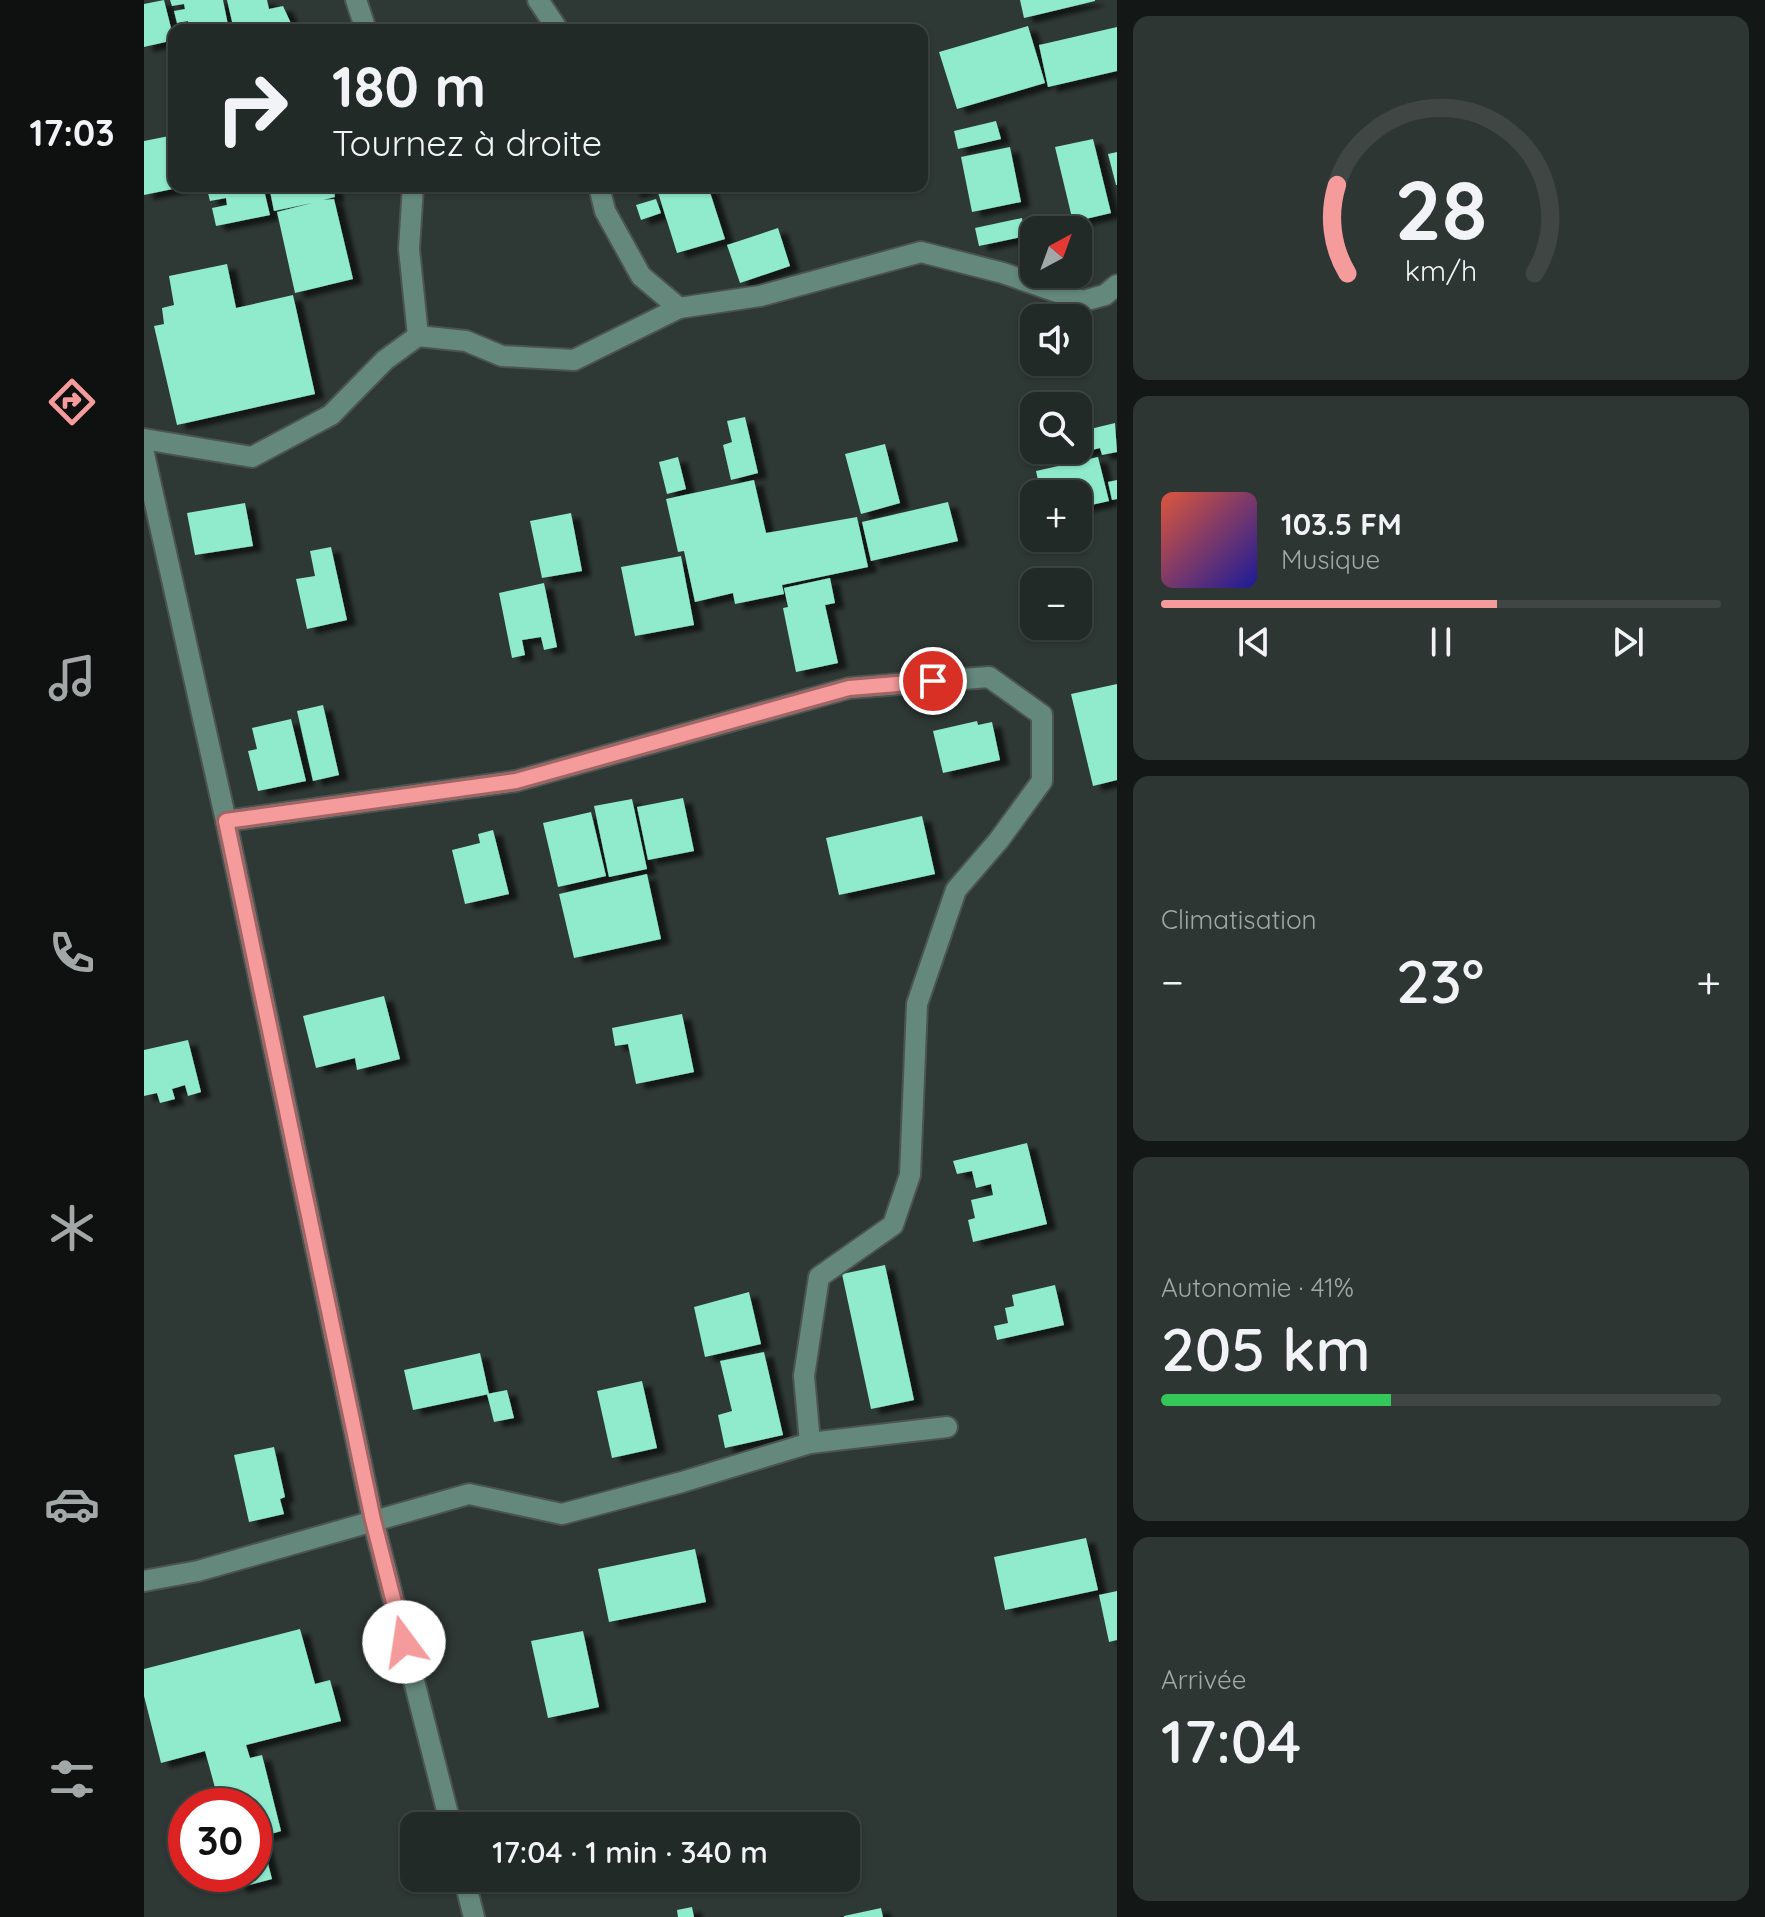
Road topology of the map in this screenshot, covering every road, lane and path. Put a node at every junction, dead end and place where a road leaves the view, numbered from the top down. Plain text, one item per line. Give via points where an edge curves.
1 (356, 0) edge
2 (538, 0) edge
3 (364, 24) edge
4 (554, 24) edge
5 (413, 192) edge
6 (600, 192) edge
7 (1117, 285) edge
8 (679, 308) junction
9 (418, 336) junction
10 (144, 439) edge
11 (144, 454) edge
12 (226, 821) junction
13 (947, 1427) dead end
14 (810, 1443) junction
15 (373, 1520) junction
16 (144, 1581) edge
17 (447, 1812) edge
18 (468, 1892) edge
19 (474, 1917) edge

1 - 3 street
2 - 4 street
5 - 9 street via 409,249
6 - 8 street via 605,211 641,276
7 - 8 street via 1083,301 921,252 760,296
8 - 9 street via 574,360 502,356 466,341
9 - 10 street via 385,360 331,415 252,457
11 - 12 street
12 - 14 street via 516,781 849,688 989,677 1042,715 1042,781 956,890 917,1004 910,1175 893,1225 819,1277 804,1376
12 - 15 street
13 - 14 street
14 - 15 street via 562,1514 469,1494
15 - 16 street via 198,1571
15 - 17 street
18 - 19 street

